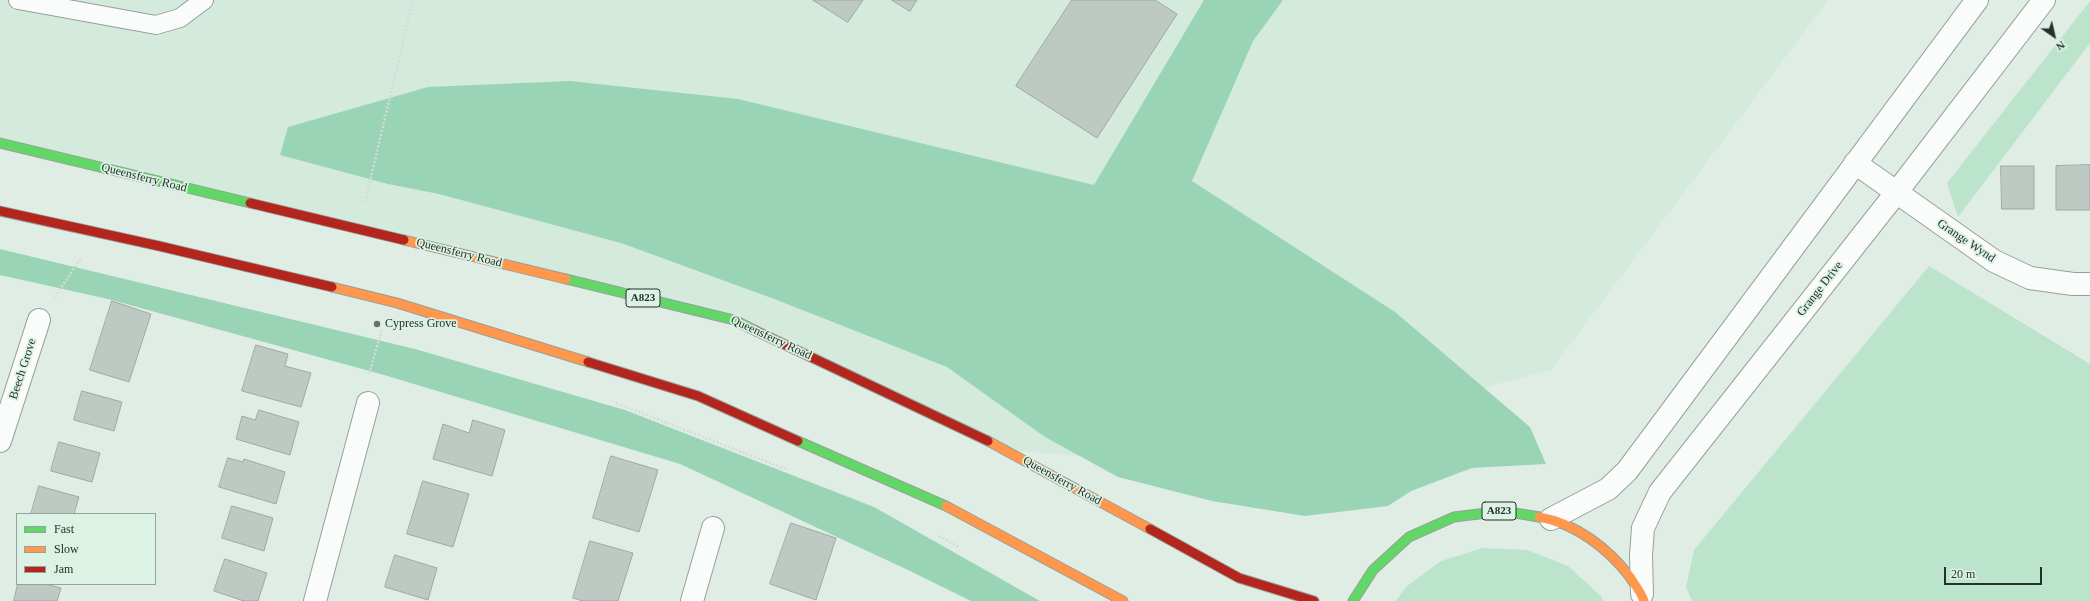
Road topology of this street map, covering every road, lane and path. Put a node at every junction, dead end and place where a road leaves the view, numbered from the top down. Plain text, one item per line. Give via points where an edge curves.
1 (18, 0) edge
2 (204, 0) edge
3 (414, 0) edge
4 (1977, 0) edge
5 (2044, 0) edge
6 (0, 143) edge
7 (1855, 163) junction
8 (370, 179) dead end
9 (1896, 193) junction
10 (0, 211) edge
11 (82, 256) dead end
12 (2090, 284) edge
13 (39, 320) joint
14 (383, 327) dead end
15 (368, 379) dead end
16 (614, 402) dead end
17 (368, 403) dead end
18 (0, 441) edge
19 (795, 472) dead end
20 (1551, 519) junction
21 (713, 528) dead end
22 (938, 536) dead end
23 (966, 550) dead end
24 (1643, 598) edge
25 (315, 601) edge
26 (692, 601) edge
27 (1123, 601) edge
28 (1314, 601) edge
29 (1353, 601) edge

1 - 2 lane via 156,24 180,18
3 - 8 path
4 - 7 street
5 - 9 street, Grange Drive
6 - 28 main road, Queensferry Road / A823 via 734,320 1007,450 1239,578
7 - 9 street, Grange Wynd
7 - 20 street via 1627,471 1608,489
9 - 12 street, Grange Wynd via 1994,261 2030,278
9 - 24 street, Grange Drive via 1660,492 1643,528
10 - 27 main road via 397,303 698,396 959,512
11 - 13 path
13 - 18 street, Beech Grove
14 - 15 path
16 - 19 path
17 - 25 street
20 - 24 main road, A823 via 1587,536 1618,562
20 - 29 main road, A823 via 1502,511 1454,517 1409,537 1372,570
21 - 26 street
22 - 23 path

